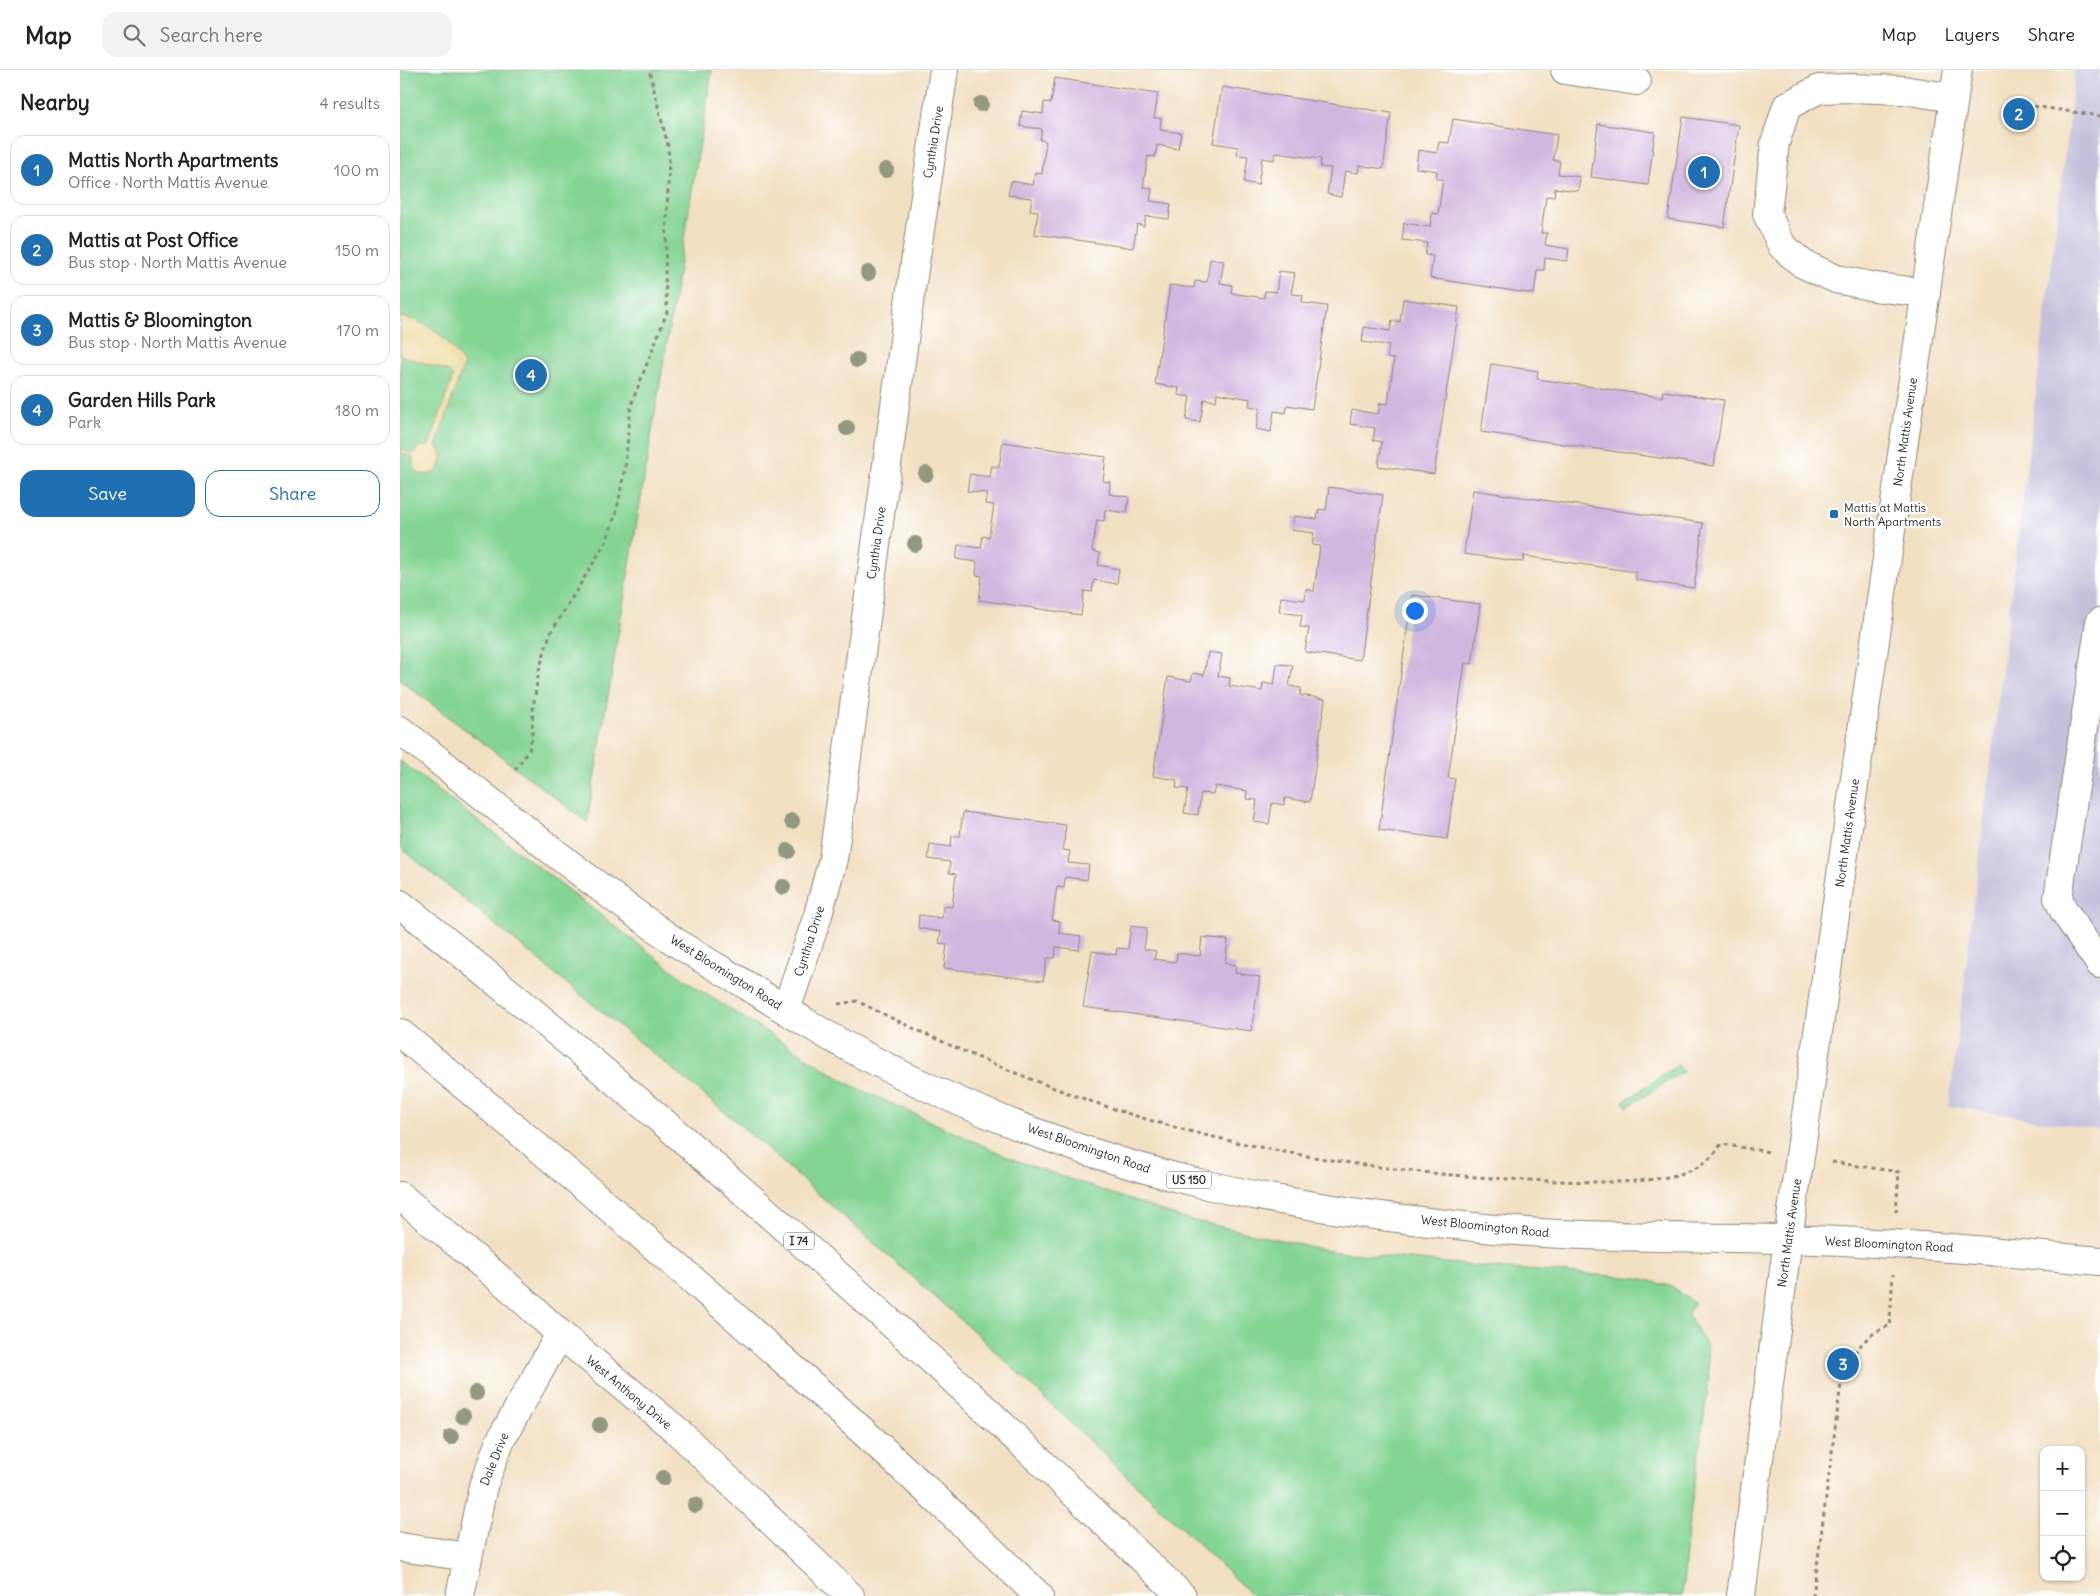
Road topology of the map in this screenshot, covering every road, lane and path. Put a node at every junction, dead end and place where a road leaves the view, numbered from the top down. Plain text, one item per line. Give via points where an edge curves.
1 (648, 70) edge
2 (944, 70) edge
3 (1565, 70) edge
4 (1958, 70) edge
5 (1637, 81) dead end
6 (1954, 98) junction
7 (2026, 105) dead end
8 (2100, 116) edge
9 (1926, 293) junction
10 (2100, 622) edge
11 (400, 730) edge
12 (515, 770) dead end
13 (400, 904) edge
14 (2100, 964) edge
15 (857, 1001) dead end
16 (786, 1010) junction
17 (400, 1033) edge
18 (1721, 1144) dead end
19 (400, 1196) edge
20 (1788, 1239) junction
21 (2100, 1261) edge
22 (1890, 1319) dead end
23 (560, 1334) junction
24 (400, 1547) edge
25 (468, 1557) junction
26 (460, 1596) edge
27 (850, 1596) edge
28 (1039, 1596) edge
29 (1182, 1596) edge
30 (1741, 1596) edge
31 (1813, 1596) edge

1 - 12 path via 668,146 667,312 631,405 626,467 617,510 606,542 550,634 539,670 529,750
2 - 16 main road, Cynthia Drive via 833,860
3 - 5 main road
4 - 6 main road, North Mattis Avenue
6 - 9 main road, North Mattis Avenue
6 - 9 main road via 1904,90 1819,89 1787,106 1775,143 1767,214 1782,246 1803,264 1836,279
7 - 8 path
9 - 20 main road, North Mattis Avenue
10 - 14 main road via 2058,898
11 - 16 main road, West Bloomington Road / US 150 via 611,896 680,945
13 - 29 main road, I 74 via 745,1193 935,1362
15 - 18 path via 994,1066 1110,1108 1236,1142 1374,1167 1522,1180 1634,1181 1688,1172 1701,1166
16 - 20 main road, West Bloomington Road / US 150 via 926,1087 1038,1132 1123,1161 1209,1185 1299,1204 1484,1228 1578,1236
17 - 28 main road via 535,1144 788,1364
19 - 23 main road, West Anthony Drive
20 - 21 main road, West Bloomington Road / US 150 via 1961,1247
20 - 30 main road, North Mattis Avenue
22 - 31 path via 1891,1325 1876,1330 1865,1340 1842,1376
23 - 25 main road, Dale Drive via 500,1441 483,1486
23 - 27 main road, West Anthony Drive via 674,1428
24 - 25 main road
25 - 26 main road, Dale Drive

